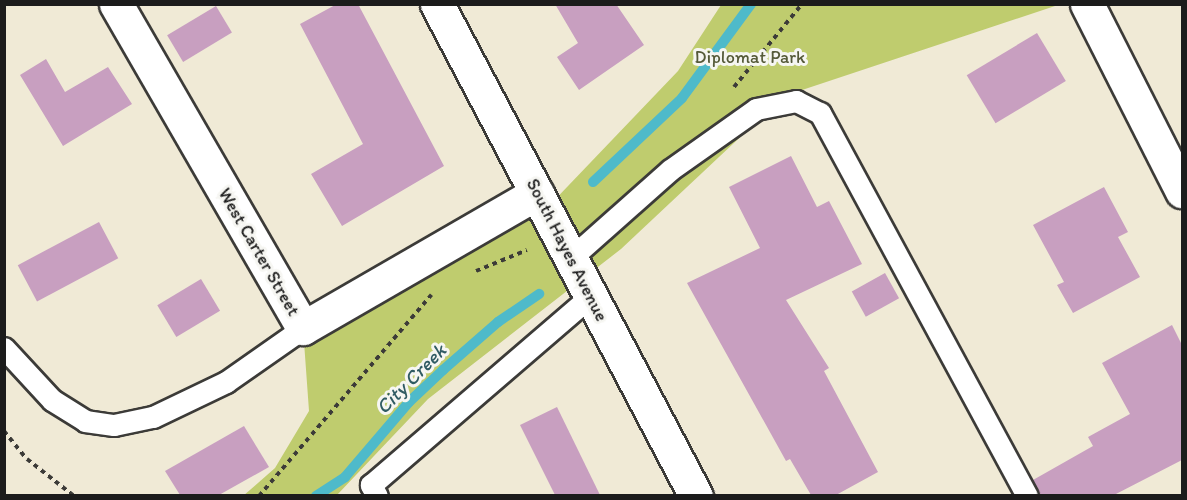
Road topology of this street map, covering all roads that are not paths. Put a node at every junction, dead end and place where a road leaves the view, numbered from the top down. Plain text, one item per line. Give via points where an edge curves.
1 (116, 4) edge
2 (437, 4) edge
3 (1088, 4) edge
4 (1182, 191) edge
5 (537, 193) junction
6 (565, 246) junction
7 (591, 297) junction
8 (303, 328) junction
9 (4, 348) edge
10 (377, 495) edge
11 (696, 495) edge
12 (1027, 495) edge

1 - 8 street, West Carter Street
2 - 5 street, South Hayes Avenue
3 - 4 street
5 - 6 street, South Hayes Avenue
5 - 8 street, West Carter Street
6 - 7 street, South Hayes Avenue
6 - 12 lane via 756,109 796,101 820,113
7 - 10 lane via 371,485
7 - 11 street, South Hayes Avenue
8 - 9 lane via 226,382 153,417 114,425 85,421 52,400

